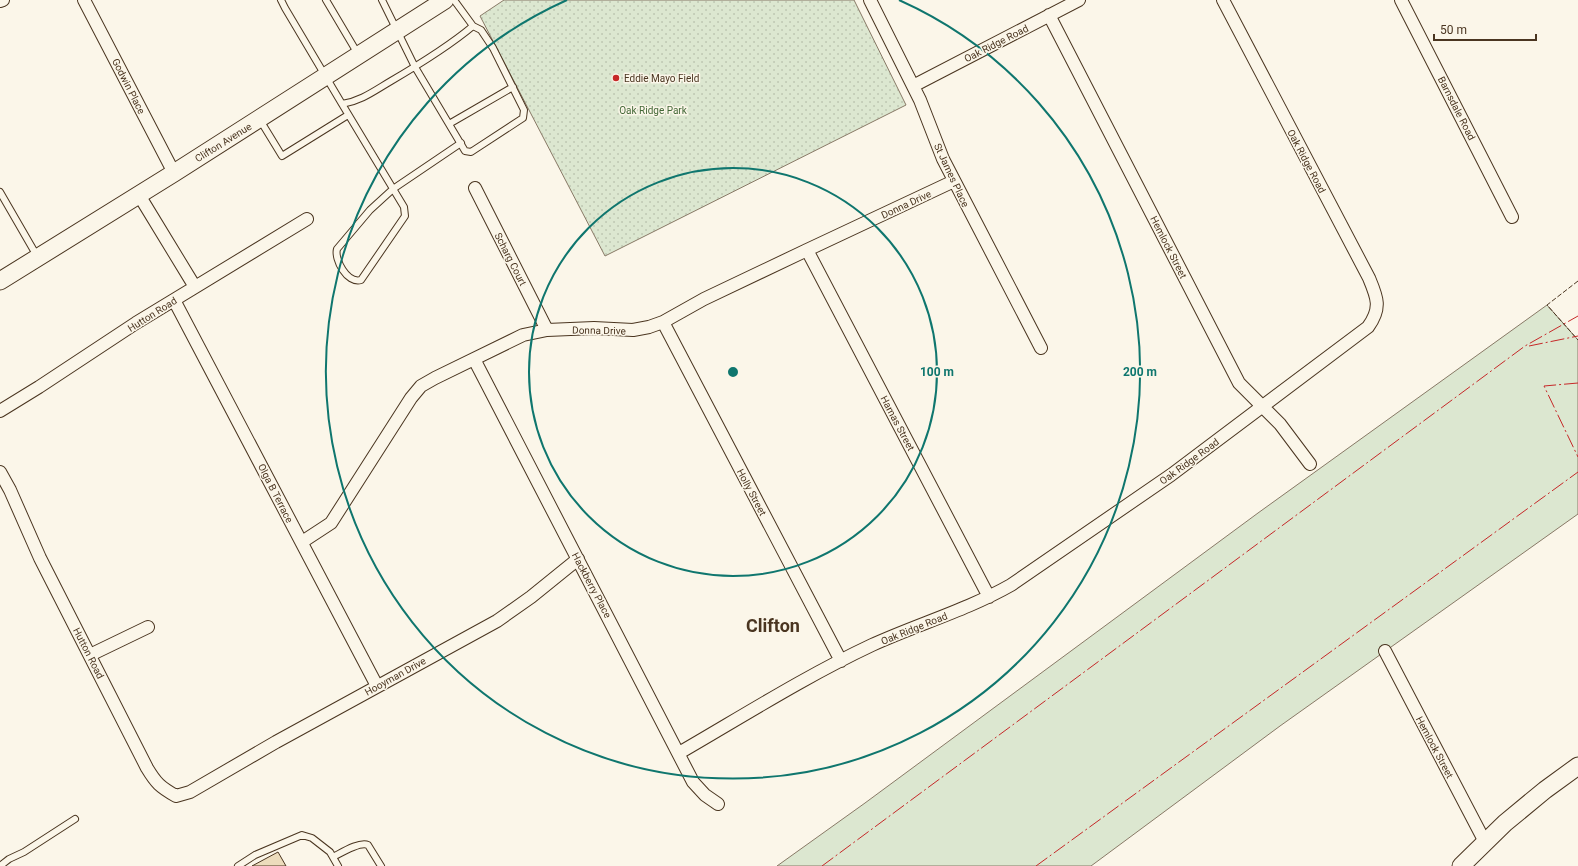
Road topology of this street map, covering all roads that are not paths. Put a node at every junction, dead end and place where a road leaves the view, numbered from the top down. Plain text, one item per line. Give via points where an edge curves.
1 (84, 0) edge
2 (281, 0) edge
3 (326, 0) edge
4 (382, 0) edge
5 (445, 0) edge
6 (454, 0) edge
7 (870, 0) edge
8 (1079, 0) edge
9 (1223, 0) edge
10 (1403, 1) edge
11 (1049, 15) junction
12 (473, 26) junction
13 (397, 31) junction
14 (359, 55) junction
15 (415, 67) junction
16 (324, 76) junction
17 (913, 86) junction
18 (513, 87) junction
19 (342, 104) junction
20 (348, 115) junction
21 (259, 119) junction
22 (449, 124) junction
23 (461, 143) junction
24 (174, 173) junction
25 (954, 181) junction
26 (475, 188) dead end
27 (393, 189) junction
28 (0, 192) edge
29 (139, 195) junction
30 (1512, 217) dead end
31 (307, 219) dead end
32 (807, 250) junction
33 (38, 257) junction
34 (0, 281) edge
35 (195, 287) junction
36 (174, 300) junction
37 (663, 322) junction
38 (547, 330) junction
39 (1041, 348) dead end
40 (474, 359) junction
41 (1264, 406) junction
42 (0, 411) edge
43 (1310, 464) dead end
44 (0, 472) edge
45 (302, 542) junction
46 (578, 559) junction
47 (990, 597) junction
48 (148, 627) dead end
49 (1385, 651) dead end
50 (90, 655) junction
51 (841, 661) junction
52 (377, 686) junction
53 (679, 753) junction
54 (1578, 766) edge
55 (206, 783) joint
56 (718, 804) dead end
57 (75, 819) dead end
58 (1485, 842) junction
59 (332, 856) junction
60 (0, 866) edge
61 (238, 866) edge
62 (338, 866) edge
63 (381, 866) edge
64 (1460, 866) edge

1 - 24 street, Godwin Place
2 - 16 lane
3 - 14 lane
4 - 13 lane
5 - 13 main road, Clifton Avenue
6 - 12 lane
7 - 17 street, St James Place
8 - 11 street, Oak Ridge Road
9 - 41 street, Oak Ridge Road via 1369,278 1377,307 1375,318 1368,327
10 - 30 street, Barnsdale Road
11 - 17 street, Oak Ridge Road
11 - 41 street, Hemlock Street via 1239,383
12 - 15 lane
12 - 18 lane via 481,30 493,48
13 - 14 main road, Clifton Avenue
13 - 15 lane
14 - 16 main road, Clifton Avenue
15 - 19 lane via 356,102
15 - 22 lane
16 - 19 lane
16 - 21 main road, Clifton Avenue
17 - 25 street, St James Place
18 - 22 lane
18 - 23 lane via 524,110 523,118 471,152 465,151
19 - 20 lane
20 - 21 lane via 282,156
20 - 27 lane
21 - 24 main road, Clifton Avenue
22 - 23 lane
23 - 27 lane
24 - 29 main road, Clifton Avenue
25 - 32 street, Donna Drive
25 - 39 street, St James Place
26 - 38 street, Scharg Court
27 - 27 lane via 404,207 406,216 361,280 356,281 347,276 336,253 337,249 370,210
28 - 33 lane
29 - 33 main road, Clifton Avenue
29 - 35 street
31 - 35 street, Hutton Road
32 - 37 street, Donna Drive via 704,299
32 - 47 street, Hamas Street
33 - 34 main road, Clifton Avenue
35 - 36 street, Hutton Road
36 - 42 street, Hutton Road
36 - 45 street, Olga B Terrace
37 - 38 street, Donna Drive via 633,330
37 - 51 street, Holly Street
38 - 40 street, Donna Drive via 522,334
40 - 45 street, Donna Drive via 421,386 331,524
40 - 46 street, Hackberry Place
41 - 43 street, Hemlock Street
41 - 47 street, Oak Ridge Road via 1171,475
44 - 50 street, Hutton Road via 40,558
45 - 52 street, Olga B Terrace
46 - 52 street, Hooyman Drive via 497,621
46 - 53 street, Hackberry Place
47 - 51 street, Oak Ridge Road via 872,645
48 - 50 street
49 - 58 street, Hemlock Street
50 - 55 street, Hutton Road via 154,780 176,796
51 - 53 street, Oak Ridge Road
52 - 55 street, Hooyman Drive
53 - 56 street, Hackberry Place via 693,782
54 - 58 main road via 1539,795
57 - 60 lane
58 - 64 main road
59 - 61 lane via 312,838 302,835 254,855
59 - 62 lane
59 - 63 lane via 365,843

